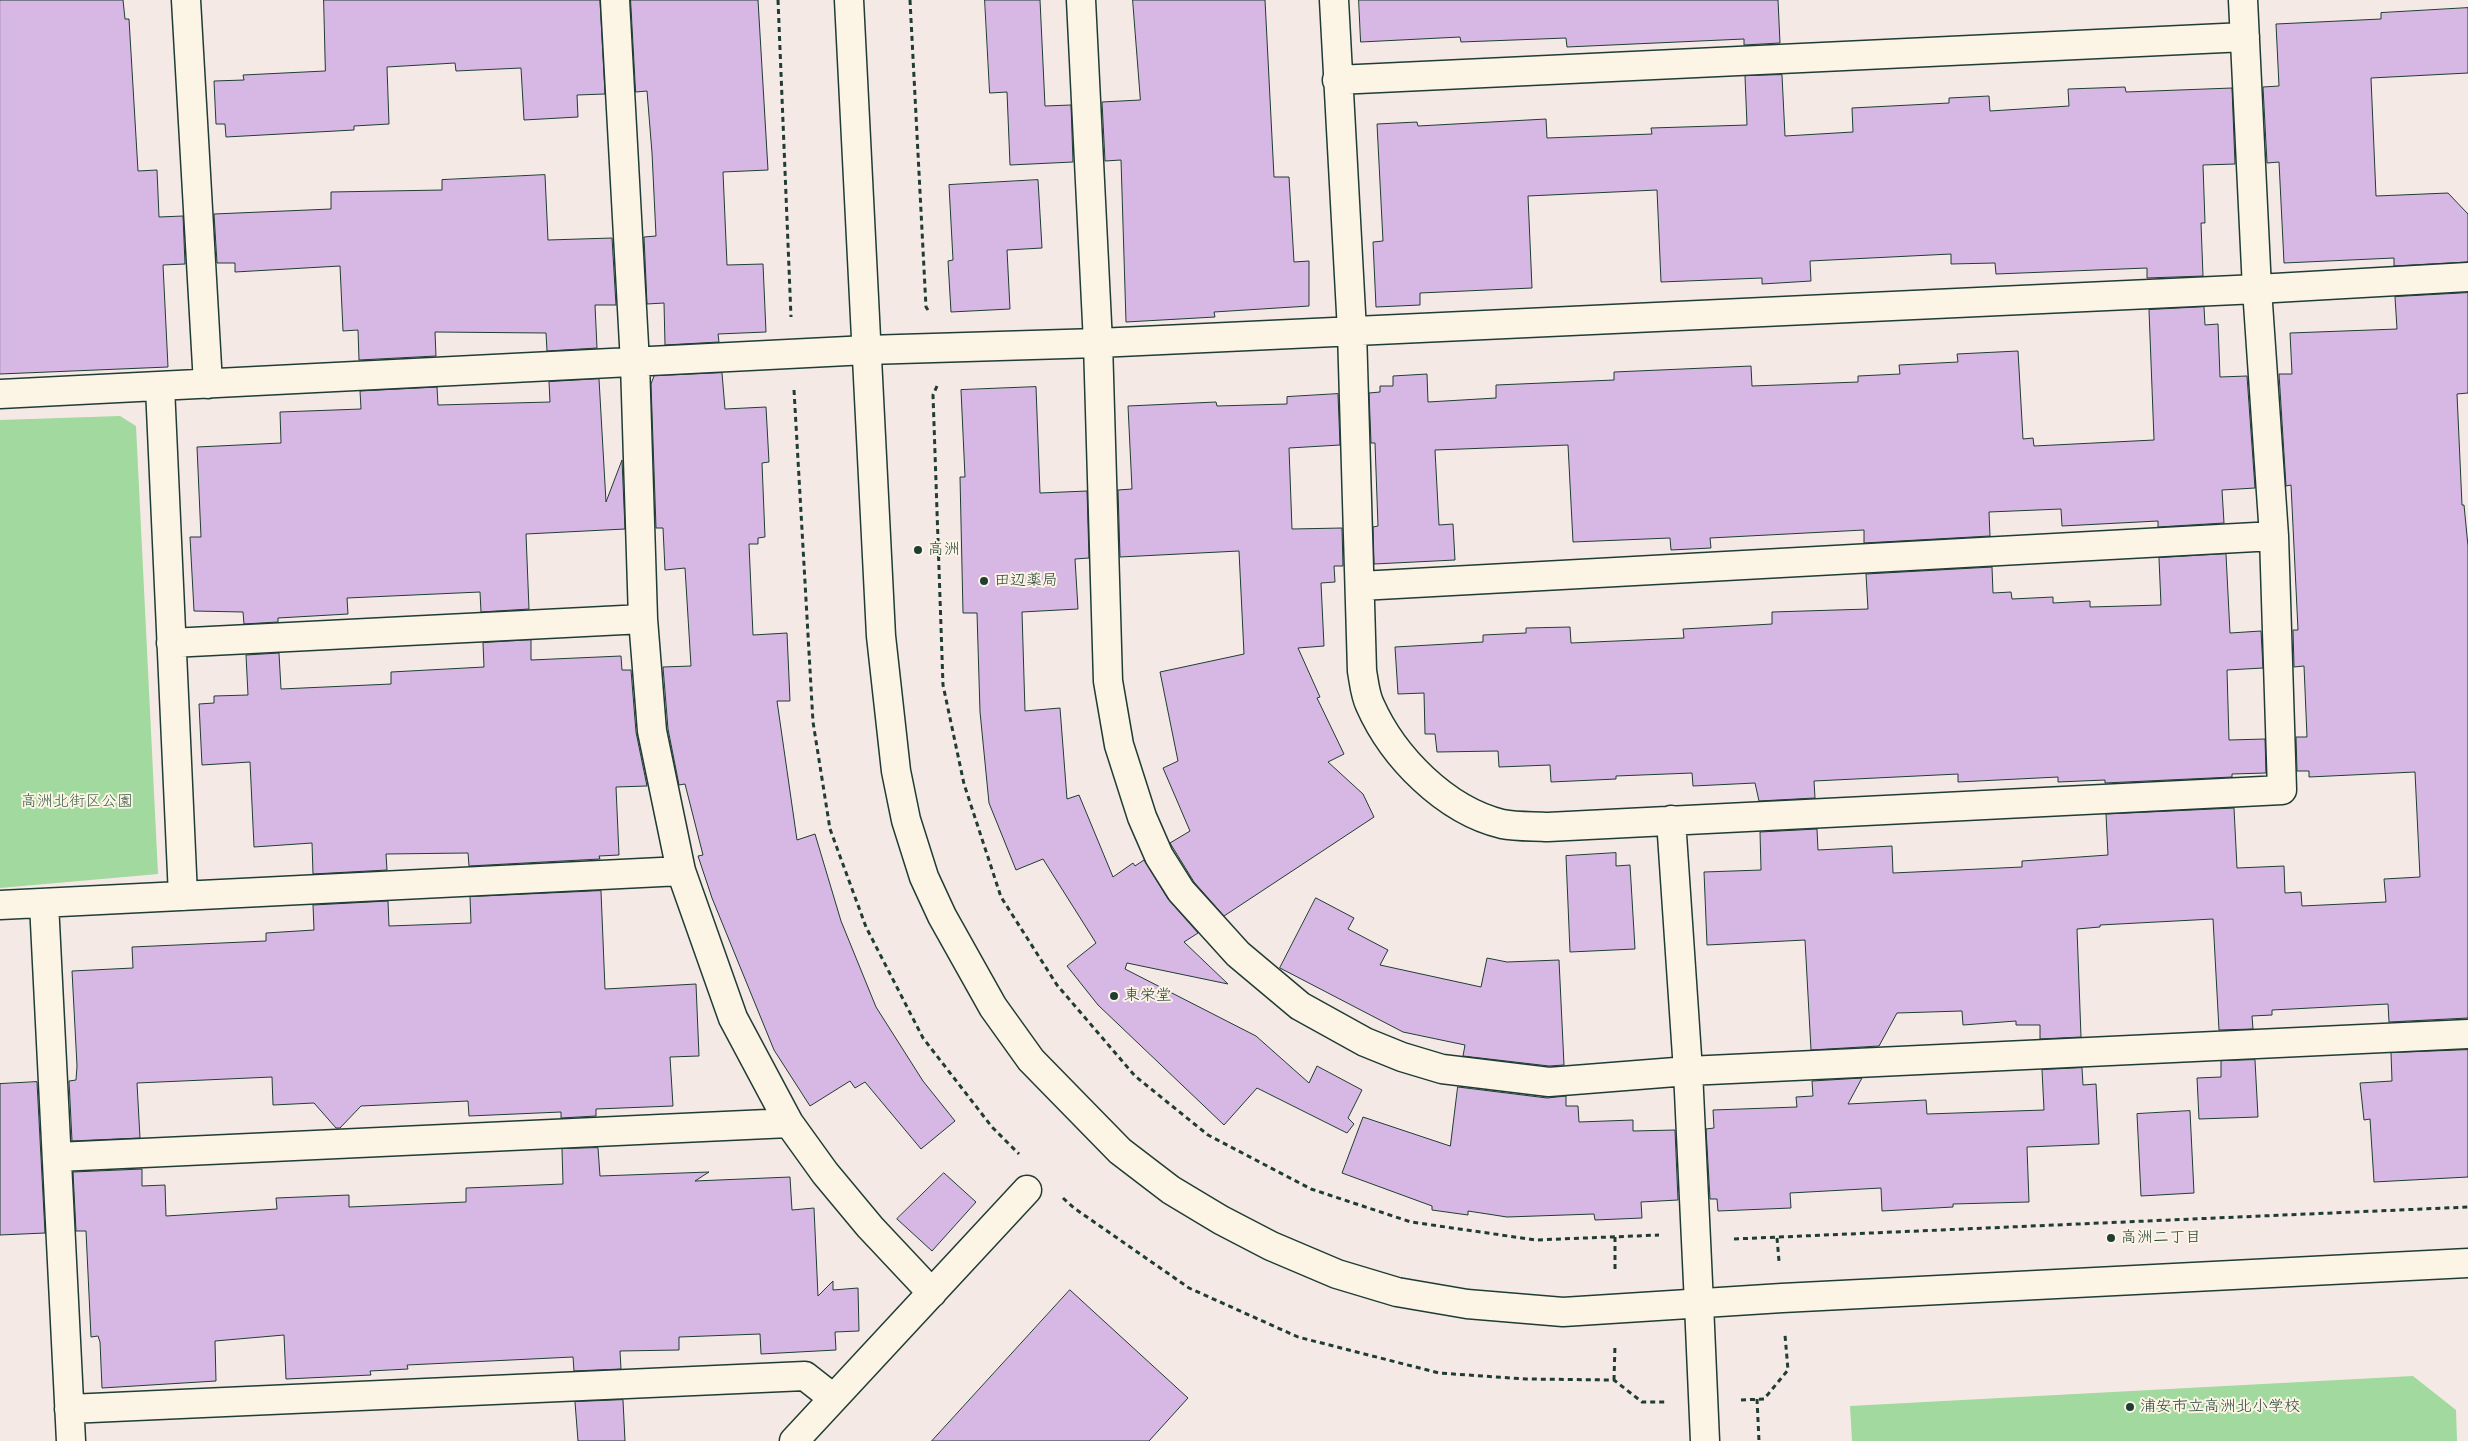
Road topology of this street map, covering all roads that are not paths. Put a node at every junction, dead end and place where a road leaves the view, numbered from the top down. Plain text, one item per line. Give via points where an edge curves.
1 (186, 0) edge
2 (615, 0) edge
3 (848, 0) edge
4 (1081, 0) edge
5 (1334, 0) edge
6 (2243, 0) edge
7 (2244, 37) junction
8 (1337, 80) junction
9 (2468, 277) edge
10 (2257, 289) junction
11 (1352, 331) junction
12 (1098, 343) junction
13 (867, 350) junction
14 (635, 363) junction
15 (208, 384) junction
16 (160, 387) junction
17 (0, 394) edge
18 (2274, 536) junction
19 (1360, 586) junction
20 (643, 619) junction
21 (171, 643) junction
22 (1671, 820) junction
23 (681, 871) junction
24 (183, 896) junction
25 (44, 903) junction
26 (0, 905) edge
27 (2468, 1034) edge
28 (1688, 1071) junction
29 (789, 1123) junction
30 (57, 1157) junction
31 (1028, 1190) dead end
32 (2468, 1263) edge
33 (932, 1293) junction
34 (1699, 1304) junction
35 (833, 1398) junction
36 (69, 1409) junction
37 (71, 1441) edge
38 (794, 1441) edge
39 (1705, 1441) edge

1 - 15 street
2 - 14 street
3 - 13 street
4 - 12 street
5 - 8 street
6 - 7 street
7 - 8 street
7 - 10 street
8 - 11 street
9 - 10 street
10 - 11 street
10 - 18 street
11 - 12 street
11 - 19 street
12 - 13 street
12 - 28 street via 1108,681 1112,714 1142,817 1159,856 1181,891 1238,954 1300,1006 1357,1038 1402,1057 1442,1069 1549,1082
13 - 14 street
13 - 34 street via 881,636 892,746 906,820 924,877 942,916 993,1007 1031,1060 1120,1152 1172,1190 1272,1246 1337,1274 1398,1292 1466,1304 1563,1312
14 - 15 street
14 - 20 street
15 - 16 street
16 - 17 street
16 - 21 street
18 - 19 street
18 - 22 street via 2282,790
19 - 22 street via 1362,672 1369,703 1386,736 1438,793 1502,824 1548,827
20 - 21 street
20 - 23 street via 652,731
21 - 24 street
22 - 28 street
23 - 24 street
23 - 29 street via 733,1018
24 - 25 street
25 - 26 street
25 - 30 street
27 - 28 street
28 - 34 street
29 - 30 street
29 - 33 street via 870,1227
30 - 36 street
31 - 33 street
32 - 34 street
33 - 35 street
34 - 39 street
35 - 36 street via 804,1376
35 - 38 street
36 - 37 street

